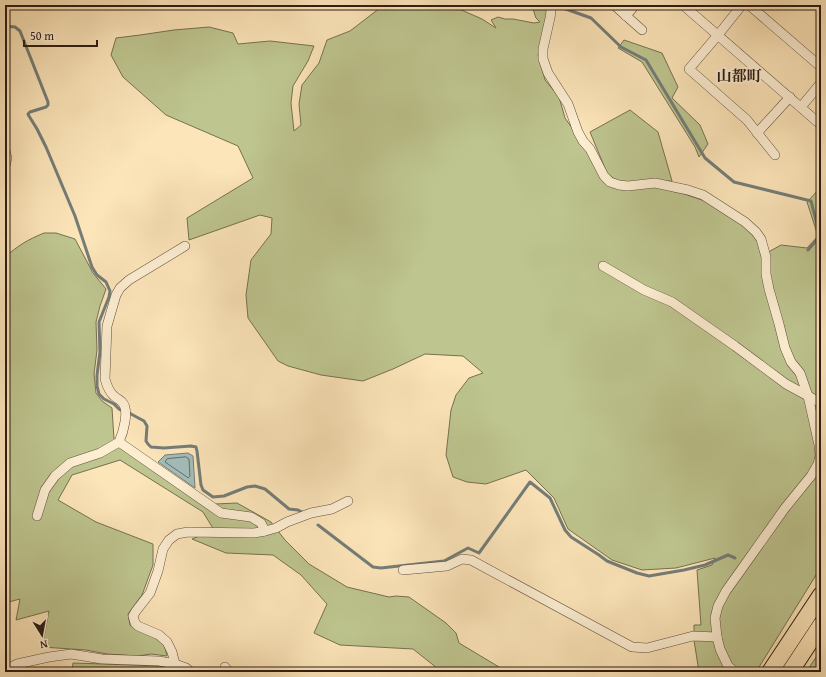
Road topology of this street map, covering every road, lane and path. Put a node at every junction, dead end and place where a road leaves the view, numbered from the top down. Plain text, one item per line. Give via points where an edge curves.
1 (550, 5) edge
2 (614, 5) edge
3 (635, 5) edge
4 (683, 5) edge
5 (742, 5) edge
6 (749, 5) edge
7 (626, 16) junction
8 (642, 30) dead end
9 (718, 35) junction
10 (821, 66) edge
11 (821, 83) edge
12 (790, 97) junction
13 (801, 107) junction
14 (821, 125) edge
15 (757, 133) junction
16 (5, 150) edge
17 (775, 155) dead end
18 (5, 166) edge
19 (184, 246) dead end
20 (603, 266) dead end
21 (808, 396) junction
22 (821, 403) edge
23 (119, 442) junction
24 (348, 500) dead end
25 (37, 516) dead end
26 (265, 531) junction
27 (403, 570) dead end
28 (821, 595) edge
29 (821, 625) edge
30 (717, 637) junction
31 (175, 664) junction
32 (5, 670) edge
33 (191, 672) edge
34 (735, 672) edge
35 (770, 672) edge
36 (790, 672) edge

1 - 21 street via 543,59 548,73 568,104 578,132 604,176 610,182 620,185 655,183 703,195 756,232 766,257 769,289 785,348 791,362 800,373
2 - 7 street
3 - 7 street
4 - 9 street
5 - 9 street
6 - 10 street
7 - 8 street
9 - 12 street
9 - 15 street via 689,69 747,120
11 - 13 street
12 - 13 street
12 - 15 street
13 - 14 street
15 - 17 street
16 - 18 street
19 - 23 street via 130,280 116,295 107,326 105,380 113,396 123,402 125,410
20 - 21 street via 644,290 672,302 786,384
21 - 22 street
21 - 30 street via 819,445 818,464 726,591 715,618
23 - 25 street via 100,453 70,462 45,490
23 - 26 street via 221,513 251,517 261,523
24 - 26 street via 332,509 311,513
26 - 31 street via 188,532 177,534 169,540 163,549 150,593 134,616 138,626 159,635 167,642
27 - 30 street via 447,566 462,559 471,560 632,648 647,648 693,636
28 - 35 highway
29 - 36 highway
30 - 34 street via 728,666
31 - 32 street via 102,659 71,654 16,664
31 - 33 street

